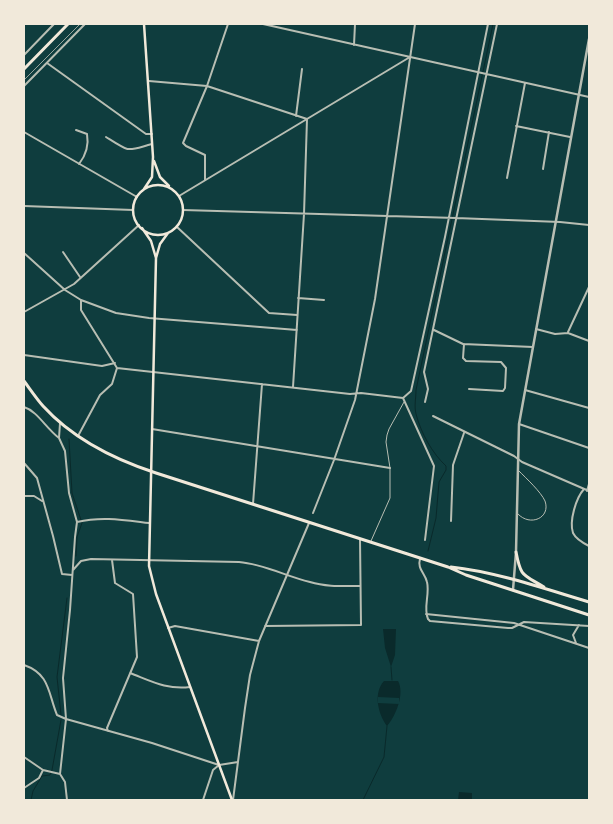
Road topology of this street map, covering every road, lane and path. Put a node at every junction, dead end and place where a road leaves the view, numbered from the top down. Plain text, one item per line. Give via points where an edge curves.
1 (54, 24) edge
2 (68, 24) edge
3 (85, 24) edge
4 (144, 24) edge
5 (228, 24) edge
6 (263, 24) edge
7 (356, 24) edge
8 (415, 24) edge
9 (488, 24) edge
10 (497, 24) edge
11 (589, 39) edge
12 (354, 45) junction
13 (24, 55) edge
14 (410, 57) junction
15 (47, 63) junction
16 (24, 69) edge
17 (302, 69) dead end
18 (478, 72) junction
19 (486, 74) junction
20 (148, 81) junction
21 (525, 83) junction
22 (24, 86) edge
23 (207, 86) junction
24 (580, 95) junction
25 (589, 97) edge
26 (296, 116) junction
27 (307, 119) junction
28 (516, 126) junction
29 (76, 130) dead end
30 (24, 132) edge
31 (549, 132) junction
32 (152, 134) junction
33 (106, 137) dead end
34 (572, 137) junction
35 (152, 144) junction
36 (153, 158) junction
37 (79, 164) junction
38 (543, 169) dead end
39 (507, 178) dead end
40 (205, 180) junction
41 (144, 189) junction
42 (172, 189) junction
43 (137, 196) junction
44 (179, 196) junction
45 (24, 206) edge
46 (133, 210) junction
47 (183, 210) junction
48 (304, 214) junction
49 (388, 217) junction
50 (448, 218) junction
51 (456, 218) junction
52 (556, 222) junction
53 (589, 225) edge
54 (140, 227) junction
55 (176, 227) junction
56 (169, 232) junction
57 (63, 252) dead end
58 (24, 253) edge
59 (156, 258) junction
60 (81, 278) junction
61 (589, 286) edge
62 (65, 290) junction
63 (298, 298) junction
64 (81, 300) junction
65 (324, 300) dead end
66 (24, 312) edge
67 (298, 315) junction
68 (155, 318) junction
69 (536, 329) junction
70 (296, 330) junction
71 (434, 330) junction
72 (568, 333) junction
73 (589, 341) edge
74 (464, 344) junction
75 (533, 347) junction
76 (24, 355) edge
77 (114, 363) junction
78 (118, 368) junction
79 (153, 372) junction
80 (24, 381) edge
81 (262, 384) junction
82 (293, 387) junction
83 (469, 389) dead end
84 (525, 390) junction
85 (356, 394) junction
86 (404, 400) junction
87 (425, 402) dead end
88 (24, 407) edge
89 (589, 408) edge
90 (433, 416) dead end
91 (60, 422) junction
92 (519, 424) junction
93 (152, 429) junction
94 (465, 432) junction
95 (78, 436) junction
96 (59, 438) junction
97 (258, 446) junction
98 (589, 448) edge
99 (518, 458) junction
100 (334, 460) junction
101 (24, 463) edge
102 (390, 468) junction
103 (517, 469) junction
104 (151, 472) junction
105 (589, 484) edge
106 (584, 489) junction
107 (588, 491) edge
108 (24, 496) edge
109 (42, 501) junction
110 (253, 505) junction
111 (517, 512) junction
112 (313, 513) dead end
113 (451, 521) dead end
114 (78, 522) junction
115 (309, 522) junction
116 (149, 523) junction
117 (360, 538) junction
118 (425, 540) dead end
119 (371, 542) junction
120 (589, 546) edge
121 (516, 552) junction
122 (420, 558) junction
123 (112, 560) junction
124 (148, 560) junction
125 (73, 561) junction
126 (81, 561) junction
127 (448, 567) junction
128 (72, 571) junction
129 (287, 574) junction
130 (72, 575) junction
131 (513, 580) junction
132 (360, 586) junction
133 (546, 589) junction
134 (513, 590) junction
135 (589, 602) edge
136 (426, 614) junction
137 (589, 615) edge
138 (460, 617) junction
139 (459, 623) junction
140 (518, 624) junction
141 (579, 625) junction
142 (265, 626) junction
143 (589, 626) edge
144 (168, 628) junction
145 (259, 641) junction
146 (576, 643) junction
147 (589, 648) edge
148 (24, 665) edge
149 (130, 673) junction
150 (190, 687) junction
151 (66, 720) junction
152 (108, 732) junction
153 (24, 757) edge
154 (238, 762) junction
155 (219, 765) junction
156 (43, 770) junction
157 (60, 774) junction
158 (24, 788) edge
159 (67, 800) edge
160 (203, 800) edge
161 (233, 800) edge

1 - 13 street
2 - 16 main road
3 - 15 street
4 - 20 main road
5 - 23 street
6 - 12 street
7 - 12 street
8 - 14 street
9 - 18 street
10 - 19 street
11 - 24 street
12 - 14 street
14 - 18 street
14 - 27 street
14 - 49 street
15 - 22 street
15 - 32 street via 146,134
17 - 26 street
18 - 19 street
18 - 50 street
19 - 21 street
19 - 51 street
20 - 23 street
20 - 32 main road
21 - 24 street
21 - 28 street
23 - 26 street
23 - 40 street via 184,143 205,155
24 - 25 street
24 - 34 street
26 - 27 street
27 - 40 street
27 - 48 street
28 - 31 street
28 - 39 street
29 - 37 street via 86,134 88,141 86,153
30 - 37 street
31 - 34 street
31 - 38 street
32 - 35 main road
33 - 35 street via 132,150
34 - 52 street
35 - 36 main road
36 - 41 main road via 152,177
36 - 42 main road via 160,177
37 - 43 street
40 - 44 street
41 - 42 main road via 157,185
41 - 43 main road
42 - 44 main road
43 - 46 main road
44 - 47 main road
45 - 46 street
46 - 54 main road
47 - 48 street
47 - 55 main road
48 - 49 street
48 - 63 street
49 - 50 street
49 - 85 street
50 - 51 street
50 - 86 street via 411,391
51 - 52 street
51 - 71 street
52 - 53 street
52 - 69 street
54 - 56 main road via 155,234
54 - 59 main road via 151,241
54 - 60 street
55 - 56 main road
55 - 67 street via 269,313
56 - 59 main road via 160,244
57 - 60 street
58 - 62 street
59 - 68 main road
60 - 62 street
61 - 72 street
62 - 64 street
62 - 66 street
63 - 65 street
63 - 67 street
64 - 68 street via 116,314
64 - 77 street via 81,310
67 - 70 street
68 - 70 street
68 - 79 main road
69 - 72 street via 555,334
69 - 75 street
70 - 82 street
71 - 74 street
71 - 87 street via 424,372 428,389
72 - 73 street
74 - 75 street
74 - 83 street via 463,358 466,361 501,362 506,368 503,390
75 - 84 street
76 - 77 street via 102,366
77 - 78 street
78 - 79 street
78 - 95 street via 112,384 100,395
79 - 81 street
79 - 93 main road
80 - 91 main road
81 - 82 street
81 - 97 street
82 - 85 street
84 - 89 street
84 - 92 street
85 - 86 street
85 - 100 street
86 - 102 lane via 387,435
86 - 118 street via 434,466
88 - 96 street via 36,413
90 - 94 street
91 - 95 main road
91 - 96 street
92 - 98 street
92 - 99 street
93 - 97 street
93 - 104 main road
94 - 99 street
94 - 113 street via 453,465
95 - 104 main road via 111,456
96 - 114 street via 65,451 69,493
97 - 100 street
97 - 110 street
99 - 103 street
99 - 106 street
100 - 102 street
100 - 112 street
101 - 109 street via 37,478
102 - 119 lane via 390,498
103 - 111 street
103 - 111 lane via 544,498 546,508 542,517 533,521 523,519
104 - 110 main road
104 - 116 main road
105 - 107 street
106 - 107 street
106 - 120 street via 572,519 572,529 578,540
108 - 109 street via 34,496
109 - 130 street via 62,574
110 - 115 main road
111 - 121 street
114 - 116 street via 109,518
114 - 125 street
115 - 117 main road
115 - 129 street
116 - 124 main road
117 - 119 main road
117 - 132 street
119 - 122 main road
121 - 131 street
121 - 133 main road via 522,574
122 - 127 main road
122 - 136 street via 418,564 428,583
123 - 124 street
123 - 126 street
123 - 149 street via 115,583 133,594 137,657
124 - 129 street via 250,563
124 - 144 main road
125 - 126 street
125 - 128 street
126 - 128 street
127 - 131 main road
127 - 134 main road
128 - 130 street
129 - 132 street via 323,585
129 - 142 street
130 - 151 street via 63,678
131 - 133 main road
131 - 134 street
132 - 142 street via 361,624
133 - 135 main road
134 - 137 main road
136 - 138 street
136 - 139 street via 428,620
138 - 139 street via 462,621
138 - 140 street
139 - 140 street via 508,628
140 - 141 street
140 - 146 street
141 - 143 street
141 - 146 street via 573,635
142 - 145 street
144 - 145 street via 175,626
144 - 150 main road
145 - 154 street via 250,675
146 - 147 street
148 - 151 street via 39,672 48,686 57,715
149 - 150 street via 167,687
149 - 152 street
150 - 155 main road
151 - 152 street
151 - 157 street
152 - 155 street
153 - 156 street
154 - 155 street
154 - 161 street
155 - 160 street via 213,770
155 - 161 main road
156 - 157 street
156 - 158 street via 39,778
157 - 159 street via 65,782

